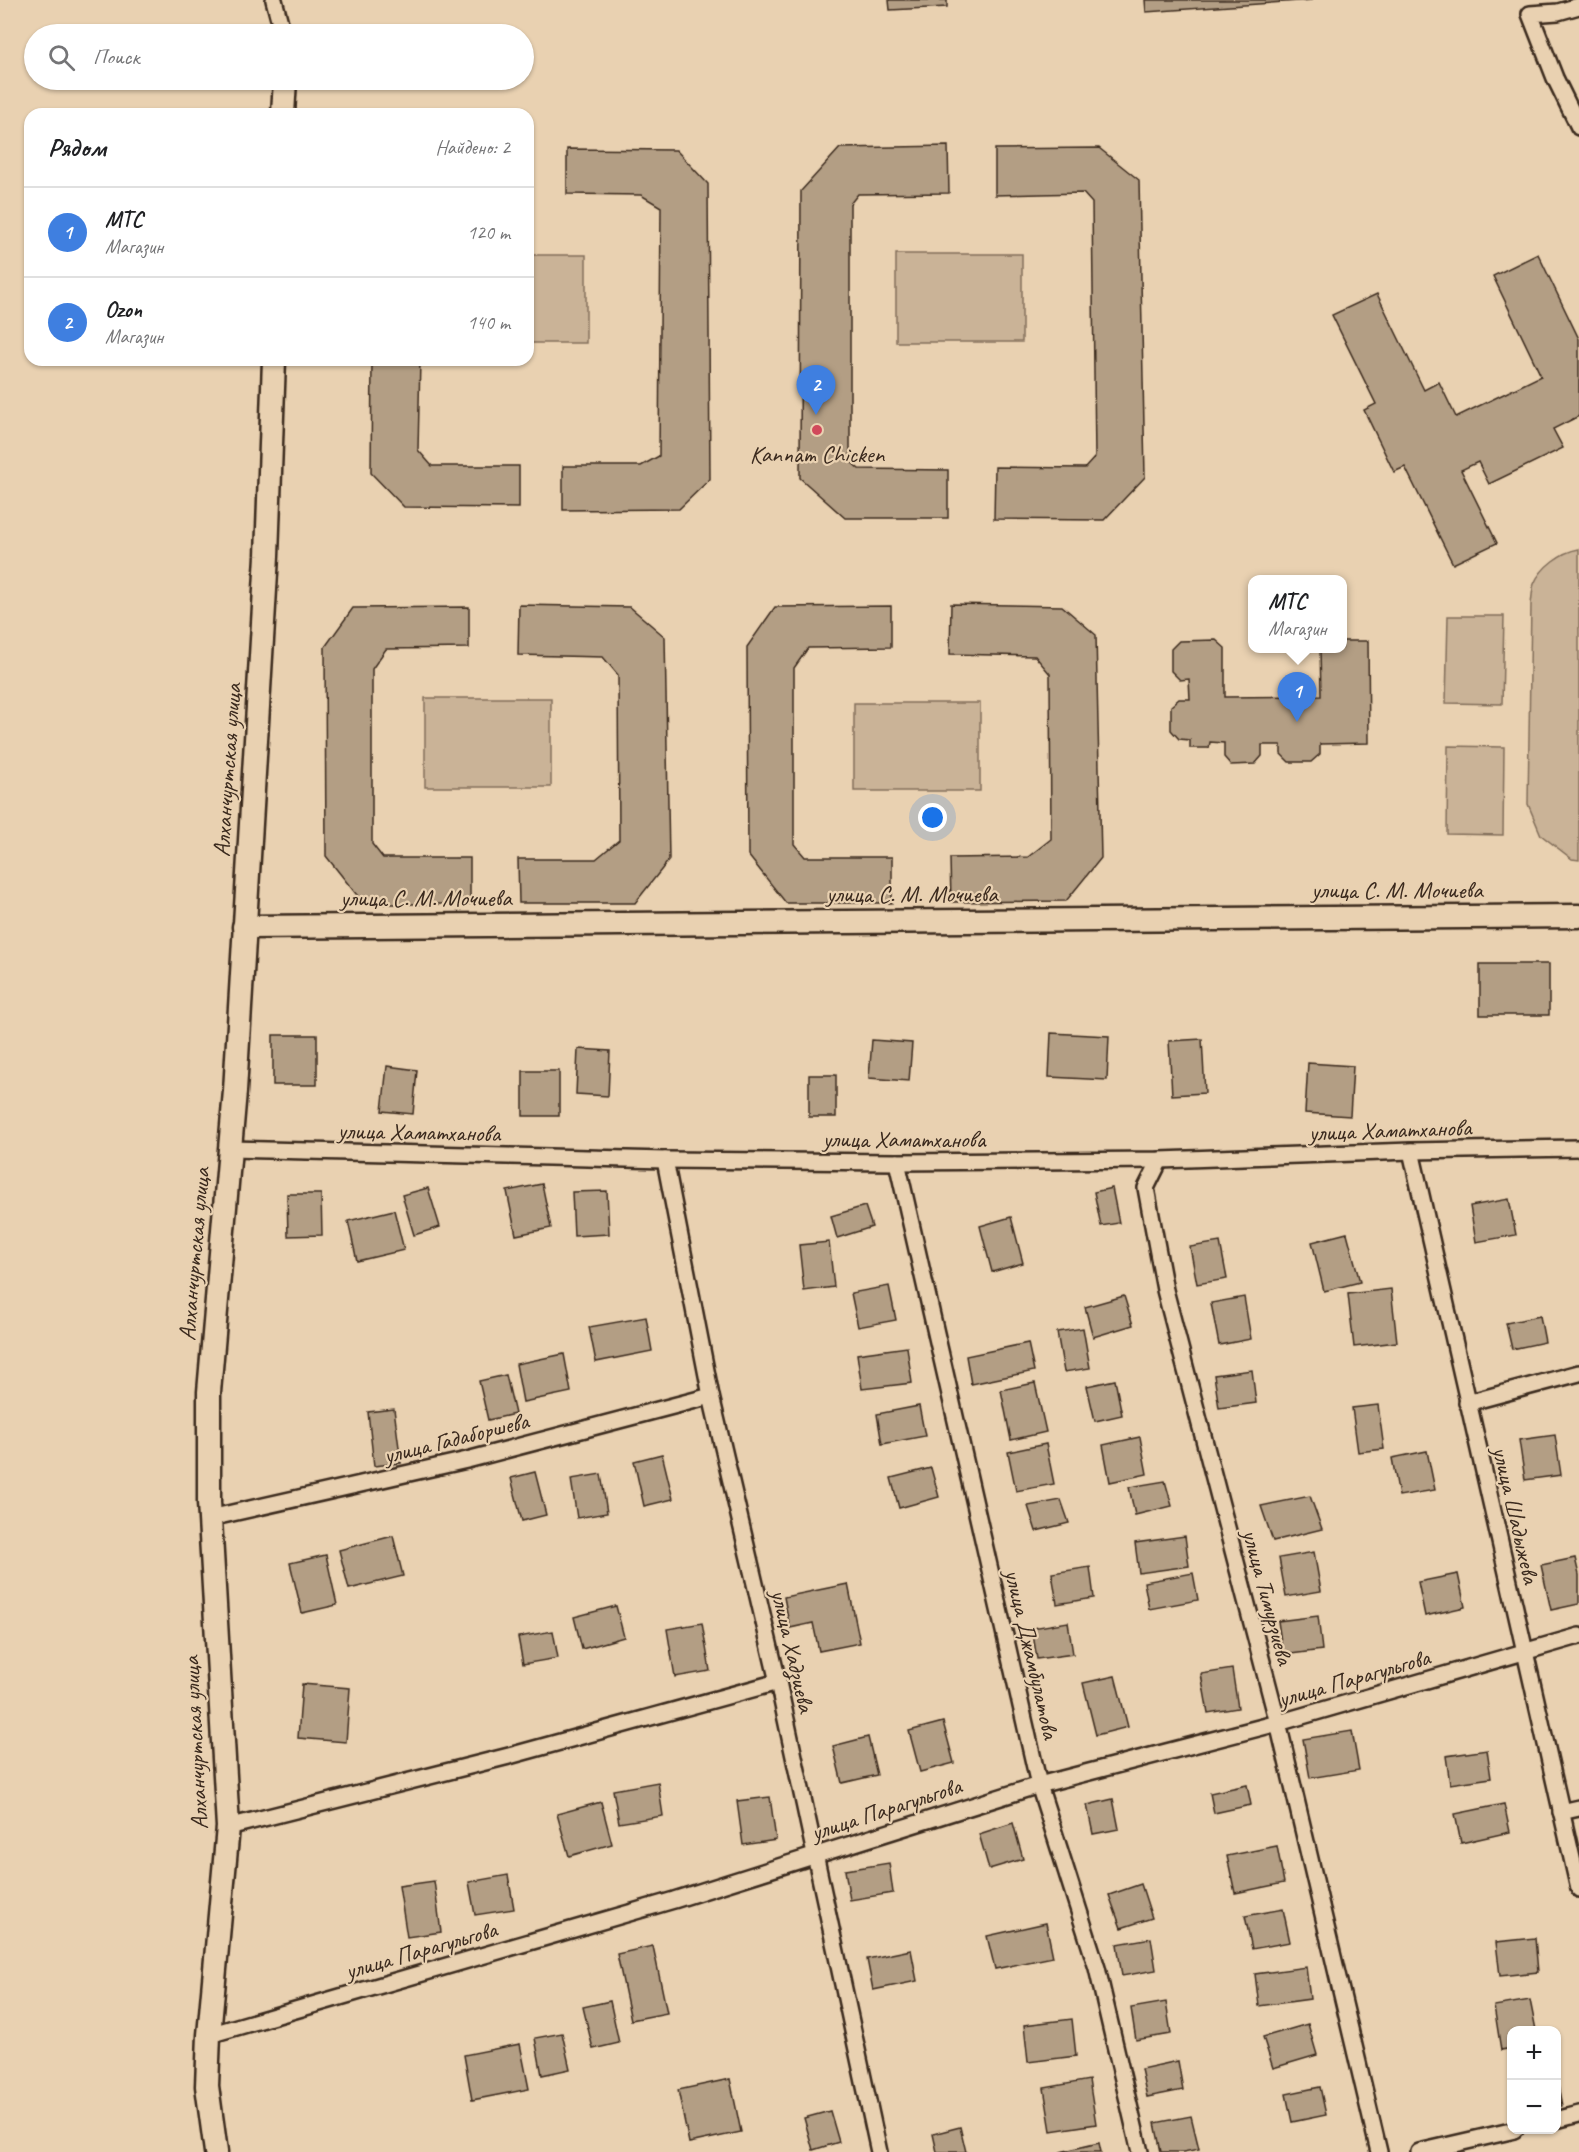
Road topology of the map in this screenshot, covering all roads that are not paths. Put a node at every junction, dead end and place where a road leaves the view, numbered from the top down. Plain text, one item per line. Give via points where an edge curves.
1 (274, 0) edge
2 (1579, 6) edge
3 (280, 24) edge
4 (284, 90) edge
5 (283, 108) edge
6 (1579, 127) edge
7 (274, 366) edge
8 (1579, 916) edge
9 (244, 927) junction
10 (1579, 1148) edge
11 (230, 1149) junction
12 (1411, 1151) junction
13 (665, 1160) junction
14 (1160, 1160) junction
15 (897, 1162) junction
16 (1579, 1373) edge
17 (711, 1396) junction
18 (1467, 1403) junction
19 (210, 1518) junction
20 (1579, 1636) edge
21 (1525, 1652) junction
22 (777, 1682) junction
23 (1278, 1723) junction
24 (1039, 1785) junction
25 (1579, 1808) edge
26 (1561, 1812) junction
27 (228, 1827) junction
28 (815, 1855) junction
29 (1579, 1889) edge
30 (208, 2035) junction
31 (1579, 2114) edge
32 (1561, 2119) edge
33 (1507, 2132) edge
34 (216, 2152) edge
35 (879, 2152) edge
36 (1140, 2152) edge
37 (1379, 2152) edge
38 (1419, 2152) edge

1 - 3 street
2 - 6 street via 1530,14
4 - 5 street
7 - 9 street, Алханчуртская улица via 267,567
8 - 9 street, улица С. М. Мочиева
9 - 11 street, Алханчуртская улица
10 - 12 street, улица Хаматханова
11 - 13 street, улица Хаматханова
11 - 19 street, Алханчуртская улица via 210,1392
12 - 14 street, улица Хаматханова
12 - 18 street, улица Шадыжева
13 - 15 street, улица Хаматханова
13 - 17 street, улица Хадзиева
14 - 15 street, улица Хаматханова
14 - 23 street, улица Тимурзиева via 1146,1188 1165,1290
15 - 24 street, улица Джамбулатова
16 - 18 street
17 - 19 street, улица Гадаборшева via 467,1460
17 - 22 street, улица Хадзиева
18 - 21 street, улица Шадыжева
19 - 27 street, Алханчуртская улица
20 - 21 street, улица Парагульгова
21 - 23 street, улица Парагульгова
21 - 26 street, улица Шадыжева
22 - 27 street via 509,1756
22 - 28 street, улица Хадзиева
23 - 24 street, улица Парагульгова
23 - 37 street, улица Тимурзиева
24 - 28 street, улица Парагульгова
24 - 36 street, улица Джамбулатова via 1098,1968
25 - 26 street
26 - 29 street, улица Шадыжева
27 - 30 street, Алханчуртская улица
28 - 30 street, улица Парагульгова via 674,1900
28 - 35 street, улица Хадзиева
30 - 34 street, Алханчуртская улица via 207,2085
31 - 32 street
33 - 38 street

